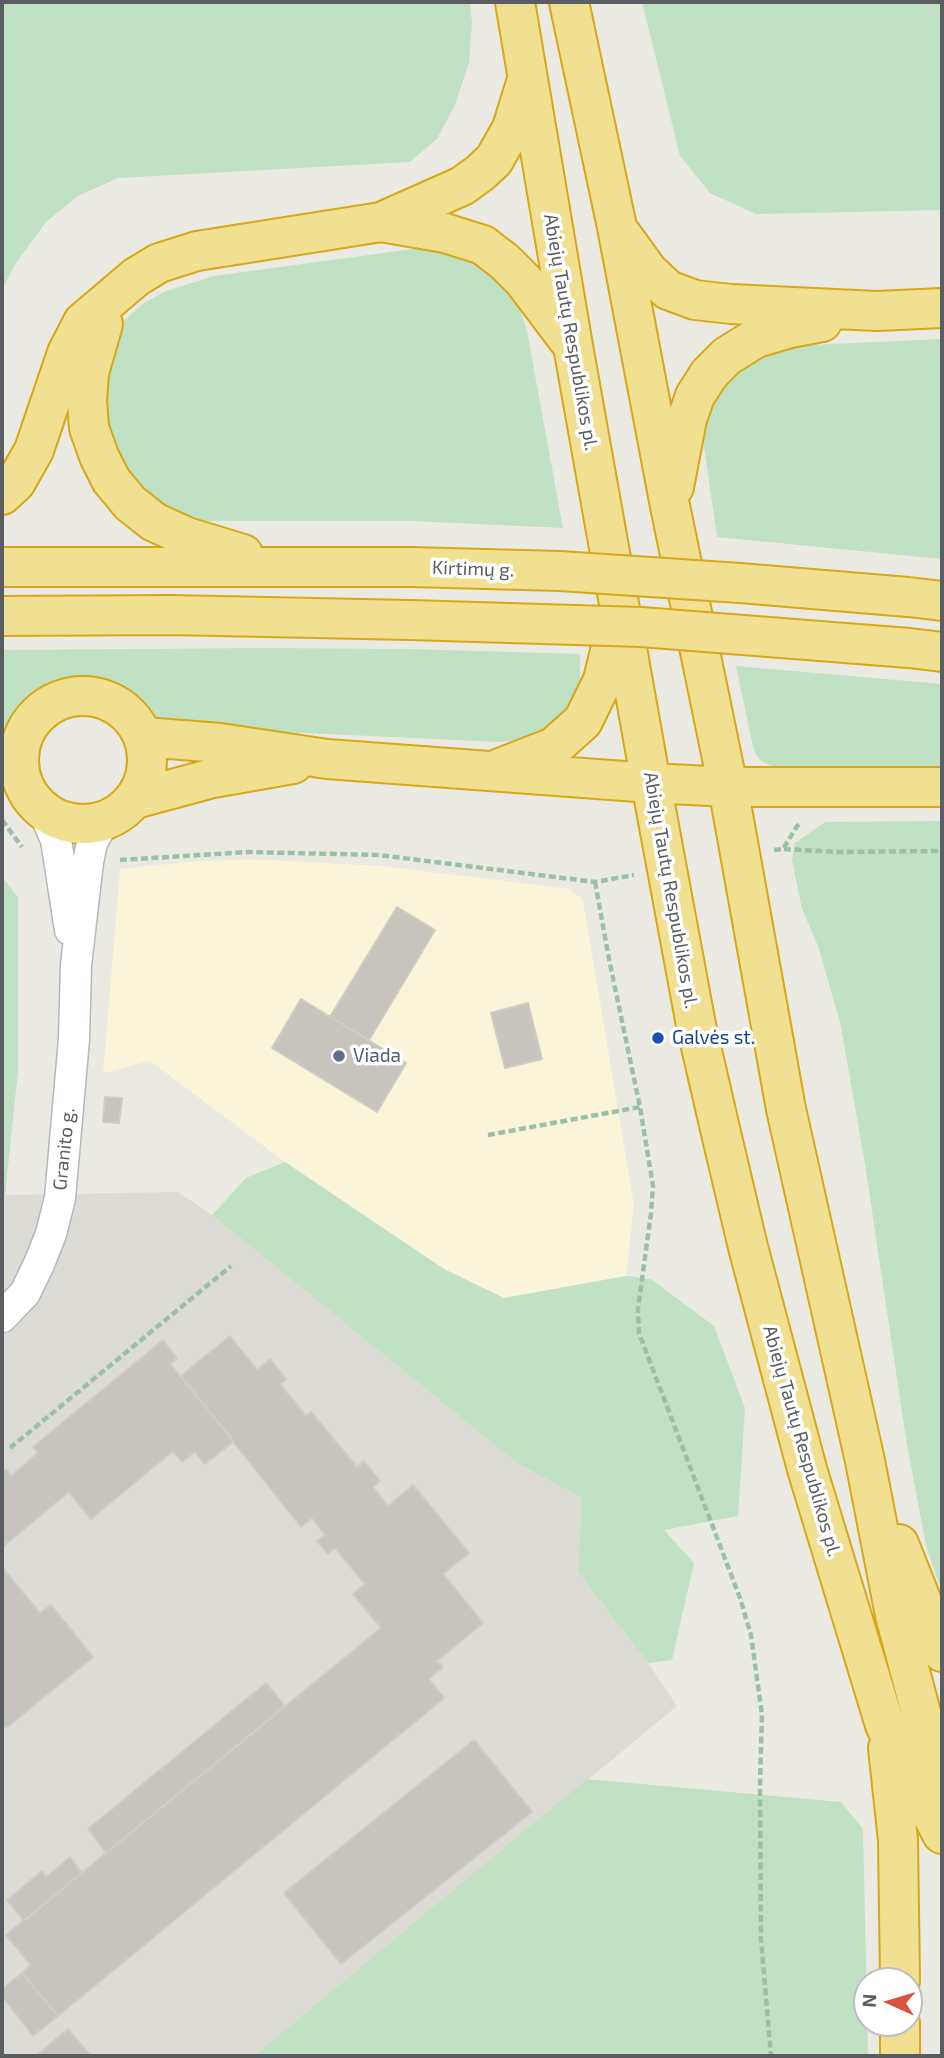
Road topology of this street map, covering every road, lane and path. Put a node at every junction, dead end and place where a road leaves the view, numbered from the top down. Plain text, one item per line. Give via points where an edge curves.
1 (515, 2) edge
2 (569, 2) edge
3 (527, 79) junction
4 (381, 222) junction
5 (617, 228) junction
6 (113, 298) junction
7 (942, 308) edge
8 (877, 311) junction
9 (573, 346) junction
10 (2, 495) edge
11 (670, 506) junction
12 (282, 566) junction
13 (2, 567) edge
14 (925, 599) edge
15 (620, 607) junction
16 (2, 616) edge
17 (925, 650) edge
18 (144, 737) junction
19 (327, 759) junction
20 (11, 770) edge
21 (491, 772) junction
22 (651, 783) junction
23 (728, 787) junction
24 (942, 787) edge
25 (135, 799) junction
26 (44, 812) junction
27 (2, 820) edge
28 (103, 822) junction
29 (783, 849) dead end
30 (942, 851) edge
31 (73, 862) junction
32 (640, 1107) junction
33 (488, 1135) dead end
34 (231, 1266) dead end
35 (2, 1317) edge
36 (10, 1448) dead end
37 (865, 1461) junction
38 (942, 1652) edge
39 (885, 1725) junction
40 (942, 1792) edge
41 (942, 1834) edge
42 (900, 1967) edge
43 (900, 2037) edge
44 (771, 2056) edge
45 (901, 2056) edge

1 - 3 highway, Abiejų Tautų Respublikos pl.
2 - 5 highway
3 - 4 highway via 512,128 487,167 462,186
3 - 9 highway, Abiejų Tautų Respublikos pl.
4 - 6 highway via 197,251 159,263
4 - 9 highway via 483,245 524,281
5 - 8 highway via 668,290 695,300
5 - 11 highway
6 - 10 highway via 83,322 67,353 34,450 16,482
6 - 12 highway via 97,340 87,401 89,428 111,480 153,522
7 - 8 highway
8 - 11 highway via 756,338 727,356 695,396
9 - 15 highway, Abiejų Tautų Respublikos pl.
11 - 23 highway
12 - 13 highway, Kirtimų g.
12 - 14 highway, Kirtimų g., bridge via 560,571
15 - 21 highway via 603,680 583,721 554,747
15 - 22 highway, Abiejų Tautų Respublikos pl.
16 - 17 highway, bridge via 170,615 641,627
18 - 19 highway
18 - 20 highway via 130,716 111,702 87,695 63,699 41,710 26,729
18 - 25 highway via 148,761
19 - 21 highway
19 - 25 highway via 213,778
20 - 26 highway
21 - 22 highway
22 - 23 highway
22 - 39 highway, Abiejų Tautų Respublikos pl. via 696,1025 745,1234 807,1469
23 - 24 highway
23 - 37 highway via 786,1109
25 - 28 highway
26 - 28 highway via 63,822
26 - 31 street, Granito g. via 56,840
27 - 31 path via 33,858
28 - 31 street, Granito g. via 92,843
29 - 30 path
31 - 32 path via 248,852 379,855 595,882
31 - 35 street, Granito g. via 74,1039 60,1198 51,1234 25,1293
32 - 33 path
32 - 44 path via 653,1186 639,1333 751,1635 762,1715 761,1939
34 - 36 path
37 - 38 highway
37 - 40 highway via 895,1615
39 - 41 highway, Abiejų Tautų Respublikos pl.
39 - 42 highway via 898,1840
43 - 45 highway

